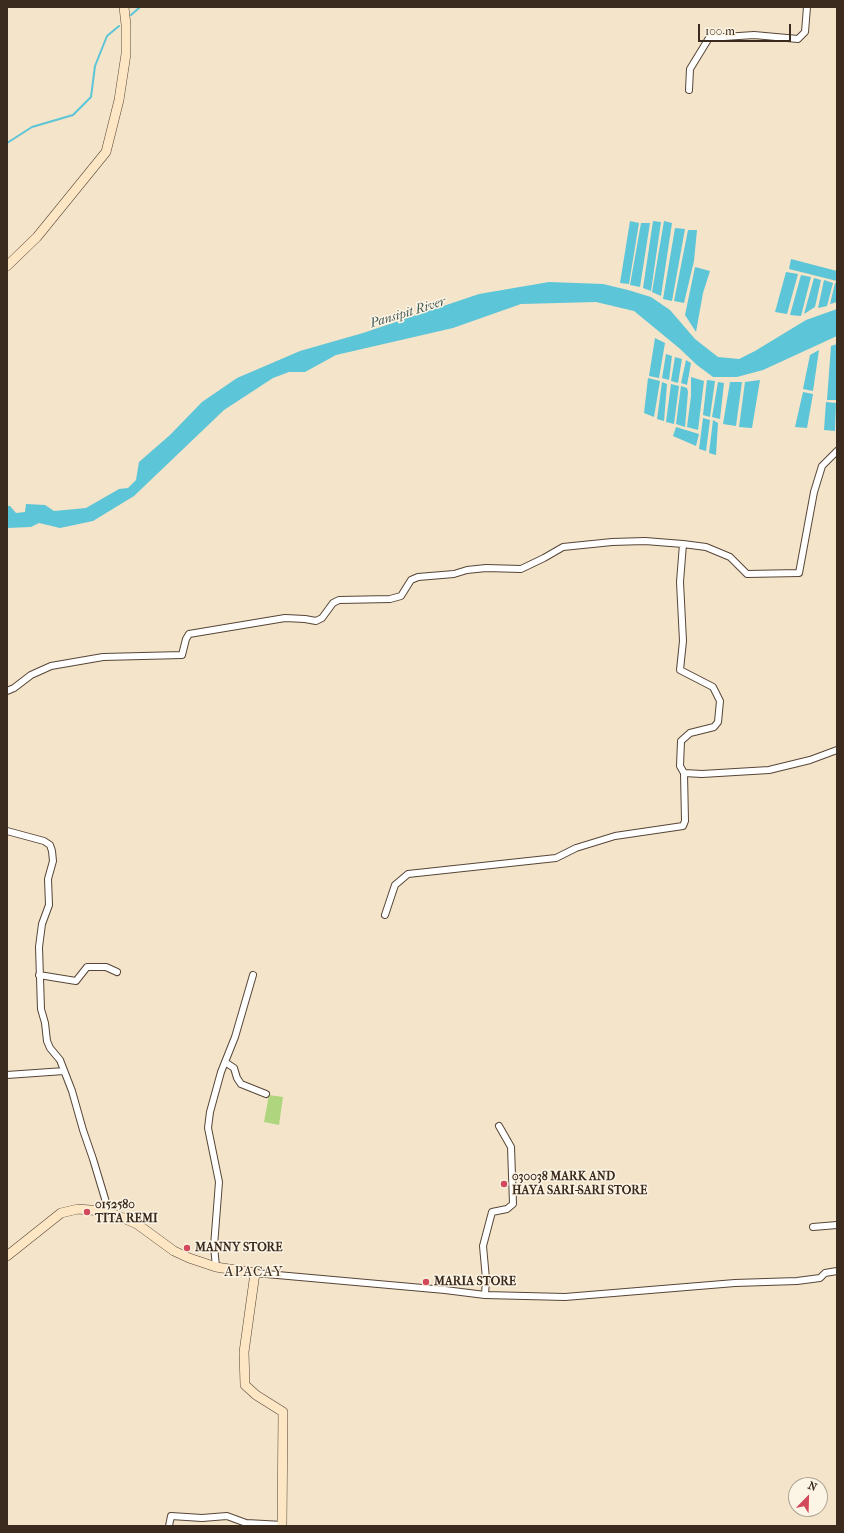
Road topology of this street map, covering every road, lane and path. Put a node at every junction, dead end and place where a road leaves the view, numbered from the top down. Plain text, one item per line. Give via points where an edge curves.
1 (124, 7) edge
2 (807, 7) edge
3 (689, 90) dead end
4 (7, 266) edge
5 (837, 451) edge
6 (683, 544) junction
7 (7, 691) edge
8 (837, 750) edge
9 (684, 773) junction
10 (7, 831) edge
11 (385, 915) dead end
12 (117, 972) dead end
13 (39, 975) junction
14 (253, 975) dead end
15 (225, 1062) junction
16 (64, 1071) junction
17 (7, 1075) edge
18 (266, 1094) dead end
19 (499, 1126) dead end
20 (109, 1212) junction
21 (837, 1225) edge
22 (813, 1227) dead end
23 (7, 1256) edge
24 (216, 1267) junction
25 (837, 1271) edge
26 (254, 1273) junction
27 (485, 1295) junction
28 (282, 1525) edge
29 (169, 1526) edge

1 - 4 street via 126,54 119,100 106,152 37,237
2 - 3 street via 805,32 798,39 754,35 709,38 690,69
5 - 6 street via 822,466 814,492 799,573 747,574 730,557 706,547
6 - 7 street via 645,541 563,547 521,569 467,570 454,574 418,577 411,580 401,596 390,599 338,600 316,621 285,618 189,634 182,655 103,657 51,666 31,675
6 - 9 street via 680,582 683,641 680,670 713,687 720,701 718,722 714,727 690,733 680,741 680,766
8 - 9 street via 769,770
9 - 11 street via 683,826 615,836 576,848 556,858 408,874 395,885
10 - 13 street via 44,841 50,845 52,851 53,861 48,879 49,905 42,924 39,947
12 - 13 street via 106,967 87,967 76,981
13 - 16 street via 41,1009 47,1041
14 - 15 street via 236,1037
15 - 18 street via 234,1068 242,1084
15 - 24 street via 210,1112 208,1128 219,1182 214,1246
16 - 17 street
16 - 20 street
19 - 27 street via 511,1147 513,1204 506,1209 492,1212 483,1246
20 - 23 street via 78,1209 61,1213
20 - 24 street via 137,1224 174,1251
21 - 22 street
24 - 26 street
25 - 27 street via 825,1273 820,1278 797,1281 735,1283 565,1297
26 - 27 street
26 - 28 street via 244,1352 245,1385 283,1412
28 - 29 street via 246,1523 227,1516 171,1516

